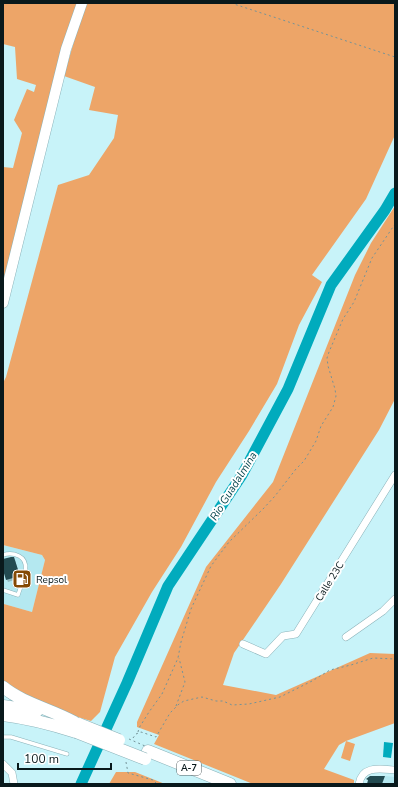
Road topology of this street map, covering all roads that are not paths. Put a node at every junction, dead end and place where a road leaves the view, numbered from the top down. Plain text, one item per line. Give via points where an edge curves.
1 (82, 3) edge
2 (3, 303) edge
3 (395, 475) edge
4 (3, 555) edge
5 (3, 590) edge
6 (395, 599) edge
7 (346, 637) dead end
8 (243, 644) dead end
9 (3, 687) edge
10 (3, 706) edge
11 (3, 715) edge
12 (76, 726) junction
13 (3, 737) edge
14 (67, 754) dead end
15 (146, 755) junction
16 (3, 764) edge
17 (395, 770) edge
18 (14, 784) edge
19 (208, 784) edge
20 (230, 784) edge
21 (359, 784) edge

1 - 2 main road via 66,49
3 - 8 street, Calle 23C via 296,634 283,636 266,654
4 - 5 lane via 9,553 19,556 26,568 18,595
6 - 7 street via 384,611
9 - 12 highway via 20,698 55,712
10 - 12 highway, A-7 via 47,713
11 - 12 highway, A-7
12 - 15 highway, A-7, bridge
13 - 14 lane
15 - 19 highway, A-7
15 - 20 highway, A-7
16 - 18 street via 12,773
17 - 21 street via 373,768 366,772

